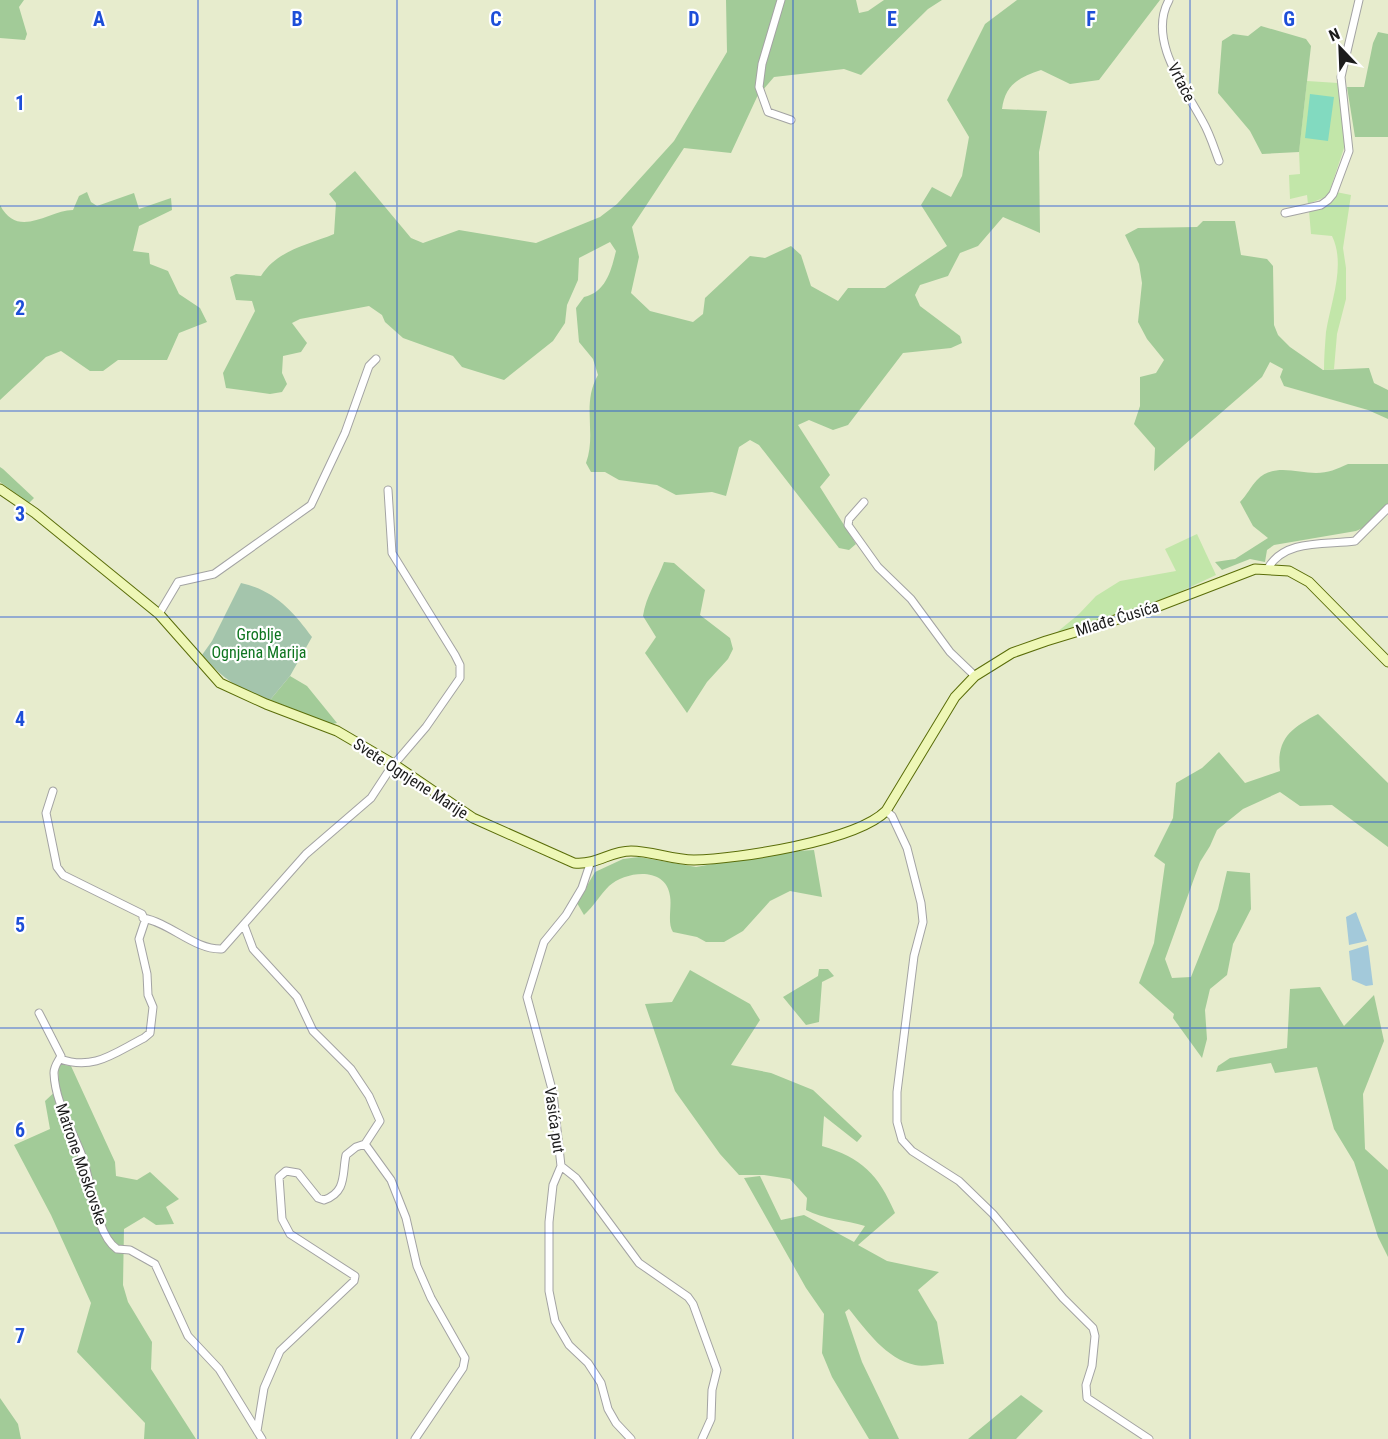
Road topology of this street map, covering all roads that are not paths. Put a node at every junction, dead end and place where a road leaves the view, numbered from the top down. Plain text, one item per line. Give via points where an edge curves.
1 (781, 0) edge
2 (1168, 0) edge
3 (1359, 0) edge
4 (791, 120) dead end
5 (1219, 161) dead end
6 (1286, 213) dead end
7 (376, 360) dead end
8 (0, 489) edge
9 (388, 490) dead end
10 (864, 502) dead end
11 (1388, 508) edge
12 (1268, 568) junction
13 (159, 614) junction
14 (1388, 662) edge
15 (975, 676) junction
16 (395, 765) junction
17 (53, 791) dead end
18 (885, 811) junction
19 (590, 864) junction
20 (143, 918) junction
21 (244, 925) junction
22 (39, 1013) dead end
23 (60, 1059) junction
24 (365, 1144) junction
25 (561, 1166) junction
26 (257, 1431) junction
27 (262, 1439) edge
28 (415, 1439) edge
29 (631, 1439) edge
30 (702, 1439) edge
31 (1149, 1439) edge

1 - 4 street via 759,87 768,112
2 - 5 street, Vrtače via 1162,25 1173,72 1204,123
3 - 6 street via 1341,77 1349,150 1328,200
7 - 13 street via 369,366 345,433 311,505 214,574 178,582
8 - 13 street, Svete Ognjene Marije
9 - 16 street via 392,553 455,655 461,672 426,727
10 - 15 street via 848,525 878,567 911,599 950,652
11 - 12 street via 1355,542 1301,546 1278,555
12 - 14 street, Mlađe Ćusića via 1289,571 1309,582
12 - 15 street, Mlađe Ćusića via 1238,574 1151,609 1046,641 1012,654
13 - 16 street, Svete Ognjene Marije via 220,682 337,730
15 - 18 street, Mlađe Ćusića via 955,697
16 - 19 street, Svete Ognjene Marije via 473,818 561,858
16 - 21 street via 371,798 306,854
17 - 20 street via 46,813 57,867 68,879 142,914
18 - 19 street via 875,822 798,847 694,860 629,851
18 - 31 street via 892,816 908,848 923,922 914,956 897,1092 897,1122 902,1140 912,1151 959,1181 993,1214 1093,1328 1087,1398
19 - 25 street, Vasića put via 582,888 544,942 527,997 553,1093
20 - 21 street via 160,922 214,950 222,949
20 - 23 street via 139,939 153,1007 150,1033 89,1064 76,1065
21 - 24 street via 253,949 297,997 310,1026 351,1069 369,1096 380,1121
22 - 23 street, Matrone Moskovske
23 - 26 street, Matrone Moskovske via 54,1073 59,1102 109,1240 117,1249 130,1250 155,1264 188,1336 219,1369
24 - 26 street via 346,1155 343,1185 328,1199 318,1198 298,1173 286,1171 279,1178 282,1219 290,1233 355,1276 327,1309 280,1351 264,1388
24 - 28 street via 391,1180 406,1218 417,1266 465,1358 463,1368
25 - 29 street, Vasića put via 549,1222 549,1291 555,1321 568,1345 601,1383 608,1409
25 - 30 street via 576,1178 639,1263 693,1304 717,1370 711,1419
26 - 27 street, Matrone Moskovske

